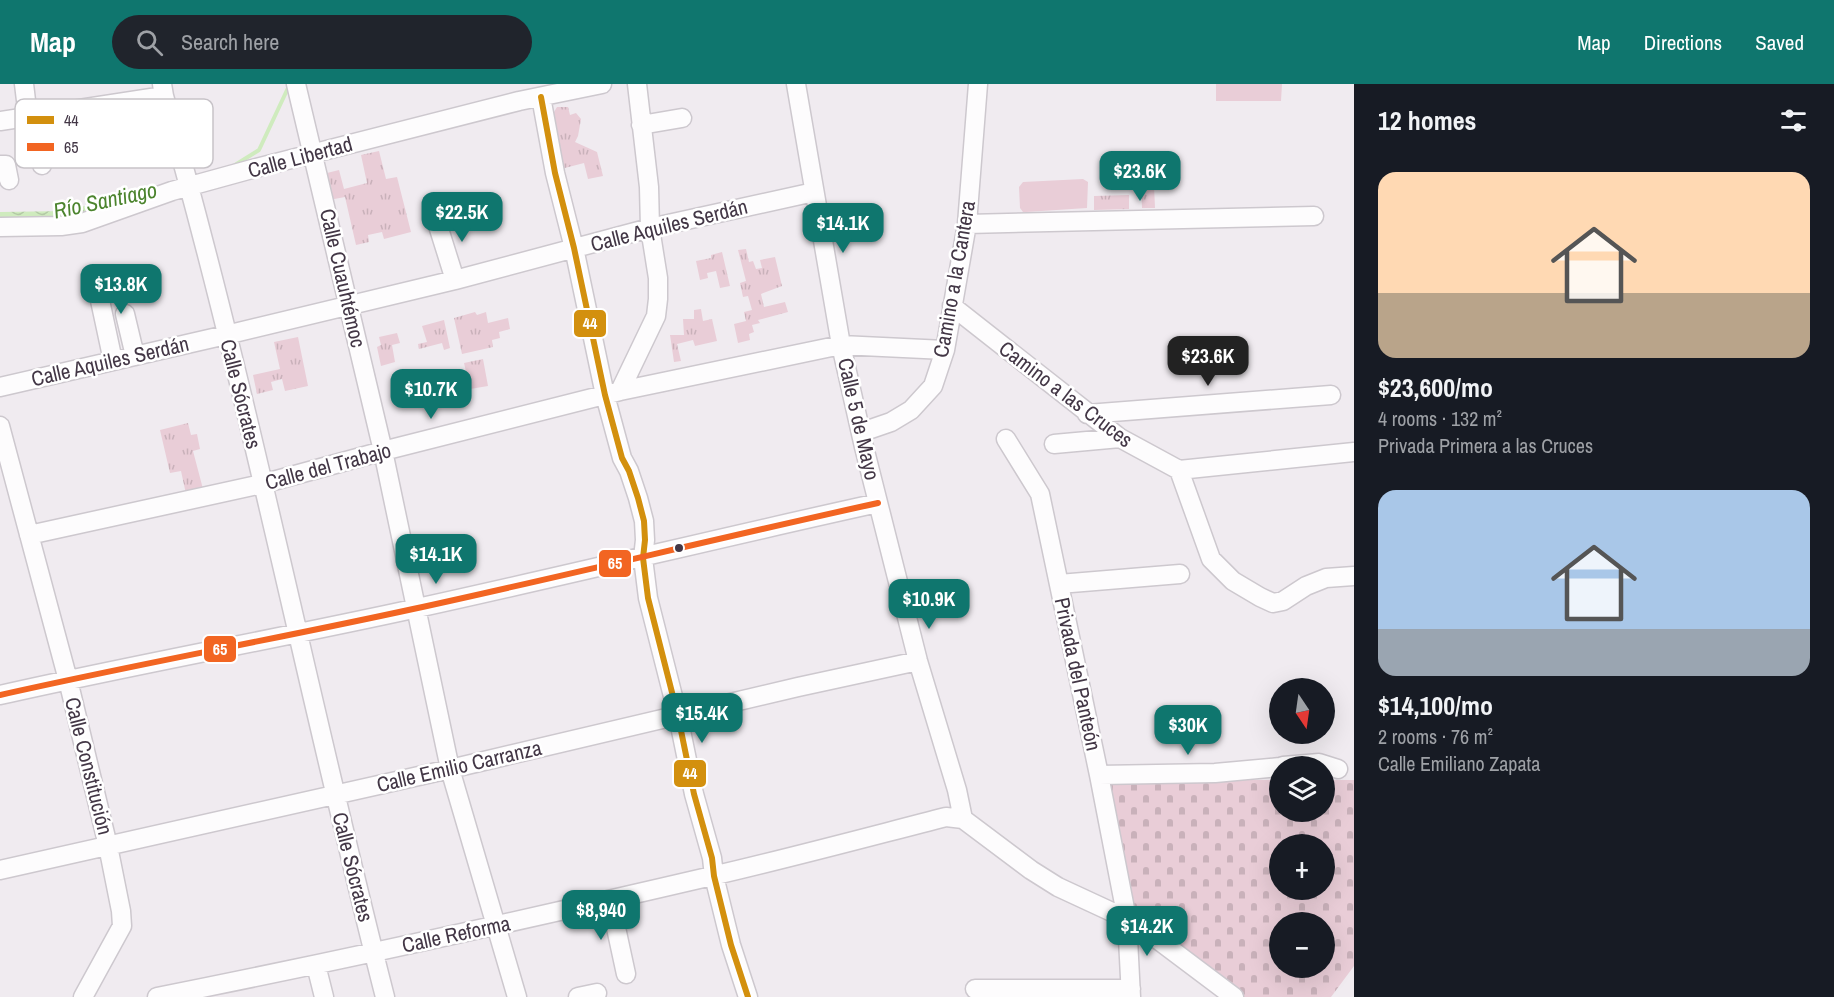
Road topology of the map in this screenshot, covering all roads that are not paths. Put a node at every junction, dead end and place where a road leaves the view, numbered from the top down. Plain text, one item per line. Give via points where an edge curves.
1 (24, 84) edge
2 (602, 84) edge
3 (637, 84) edge
4 (796, 84) edge
5 (807, 84) edge
6 (978, 84) edge
7 (297, 87) edge
8 (163, 90) edge
9 (518, 93) edge
10 (541, 97) junction
11 (27, 99) edge
12 (117, 99) edge
13 (682, 118) dead end
14 (15, 119) edge
15 (0, 121) edge
16 (641, 125) junction
17 (313, 153) junction
18 (184, 168) edge
19 (189, 187) junction
20 (814, 192) junction
21 (435, 216) dead end
22 (1314, 216) dead end
23 (967, 224) junction
24 (0, 227) edge
25 (650, 228) junction
26 (574, 248) junction
27 (95, 277) dead end
28 (455, 280) junction
29 (349, 306) junction
30 (952, 306) junction
31 (125, 314) dead end
32 (226, 335) junction
33 (841, 345) junction
34 (945, 350) junction
35 (135, 356) junction
36 (113, 361) junction
37 (0, 387) edge
38 (613, 393) junction
39 (1331, 395) dead end
40 (1087, 414) junction
41 (0, 426) edge
42 (862, 432) junction
43 (1006, 438) dead end
44 (1120, 438) junction
45 (1054, 444) dead end
46 (383, 451) junction
47 (1354, 452) edge
48 (1179, 470) junction
49 (262, 484) junction
50 (878, 503) junction
51 (29, 535) junction
52 (643, 558) junction
53 (1180, 574) dead end
54 (1354, 576) edge
55 (1059, 584) junction
56 (417, 608) junction
57 (298, 634) junction
58 (918, 661) junction
59 (68, 680) junction
60 (0, 695) edge
61 (678, 716) junction
62 (1269, 768) edge
63 (1335, 768) edge
64 (450, 769) junction
65 (1338, 769) dead end
66 (1099, 775) junction
67 (335, 795) junction
68 (963, 819) junction
69 (108, 846) junction
70 (0, 870) edge
71 (714, 876) junction
72 (610, 900) junction
73 (1127, 919) junction
74 (495, 926) junction
75 (373, 951) junction
76 (316, 965) junction
77 (626, 974) dead end
78 (975, 989) dead end
79 (597, 993) dead end
80 (1131, 993) edge
81 (83, 997) edge
82 (157, 997) edge
83 (324, 997) edge
84 (385, 997) edge
85 (517, 997) edge
86 (578, 997) edge
87 (748, 997) edge
88 (1234, 997) edge

1 - 11 street
2 - 10 street, Calle Libertad
3 - 16 street
4 - 5 street
4 - 20 street, Calle 5 de Mayo
6 - 23 street, Camino a la Cantera
7 - 17 street, Calle Cuauhtémoc
8 - 12 street
9 - 10 street, Calle Libertad
9 - 17 street, Calle Libertad
10 - 26 street
13 - 16 street
14 - 15 street
16 - 25 street via 650,187
17 - 19 street, Calle Libertad
17 - 29 street, Calle Cuauhtémoc
18 - 19 street, Calle Sócrates
19 - 24 street, Calle Libertad via 82,223
19 - 32 street, Calle Sócrates
20 - 25 street, Calle Aquiles Serdán
20 - 33 street, Calle 5 de Mayo
21 - 28 street
22 - 23 street
23 - 30 street, Camino a la Cantera
25 - 26 street, Calle Aquiles Serdán
25 - 38 street via 658,278 656,316
26 - 28 street, Calle Aquiles Serdán
26 - 38 street
27 - 36 street
28 - 29 street, Calle Aquiles Serdán
29 - 32 street, Calle Aquiles Serdán
29 - 46 street, Calle Cuauhtémoc
30 - 34 street, Camino a la Cantera
30 - 40 street, Camino a las Cruces
31 - 35 street
32 - 35 street, Calle Aquiles Serdán
32 - 49 street, Calle Sócrates
33 - 34 street, Calle del Trabajo
33 - 38 street, Calle del Trabajo
33 - 42 street, Calle 5 de Mayo
34 - 42 street, Camino a la Cantera via 933,386 922,400 891,422
35 - 36 street, Calle Aquiles Serdán
36 - 37 street, Calle Aquiles Serdán
38 - 46 street, Calle del Trabajo
38 - 52 street via 622,458 644,521
39 - 40 street
40 - 44 street, Camino a las Cruces
41 - 51 street, Calle Constitución
42 - 50 street, Calle 5 de Mayo
43 - 55 street, Privada del Panteón via 1040,494
44 - 45 street
44 - 48 street, Camino a las Cruces
46 - 49 street, Calle del Trabajo
46 - 56 street, Calle Cuauhtémoc
47 - 48 street
48 - 54 street via 1211,559 1233,581 1273,603 1326,578
49 - 51 street, Calle del Trabajo
49 - 57 street, Calle Sócrates
50 - 52 street
50 - 58 street, Calle 5 de Mayo
51 - 59 street, Calle Constitución
52 - 56 street
52 - 61 street via 648,598
53 - 55 street
55 - 66 street, Privada del Panteón
56 - 57 street
56 - 64 street, Calle Cuauhtémoc
57 - 59 street
57 - 67 street, Calle Sócrates
58 - 61 street, Calle Emilio Carranza
58 - 68 street, Calle 5 de Mayo
59 - 60 street
59 - 69 street, Calle Constitución
61 - 64 street, Calle Emilio Carranza
61 - 71 street
62 - 66 street
63 - 65 street
64 - 67 street, Calle Emilio Carranza
64 - 74 street, Calle Cuauhtémoc
66 - 73 street, Privada del Panteón
67 - 69 street, Calle Emilio Carranza
67 - 75 street, Calle Sócrates
68 - 71 street, Calle Reforma via 946,817
68 - 73 street via 1049,881
69 - 70 street, Calle Emilio Carranza
69 - 81 street, Calle Constitución via 122,926
71 - 72 street, Calle Reforma
71 - 87 street
72 - 74 street, Calle Reforma
72 - 77 street
73 - 80 street, Privada del Panteón
73 - 88 street
74 - 75 street, Calle Reforma
74 - 85 street, Calle Cuauhtémoc
75 - 76 street, Calle Reforma
75 - 84 street, Calle Sócrates
76 - 82 street, Calle Reforma
76 - 83 street
78 - 80 street
79 - 86 street

